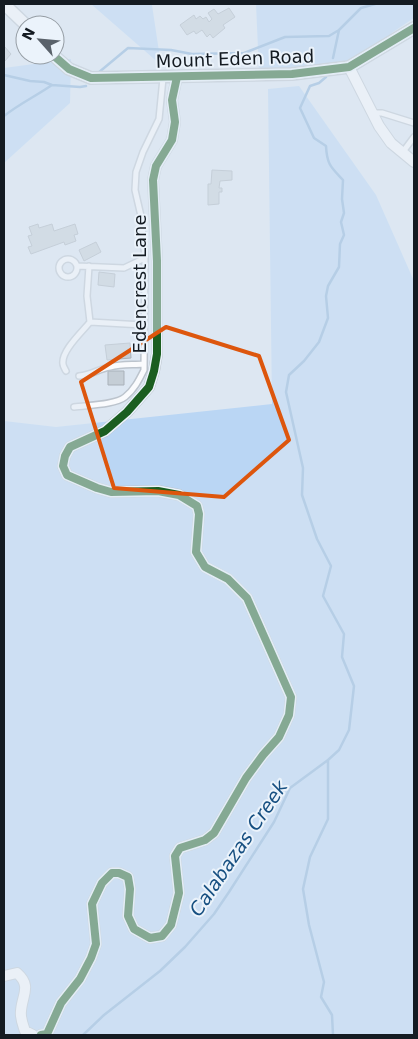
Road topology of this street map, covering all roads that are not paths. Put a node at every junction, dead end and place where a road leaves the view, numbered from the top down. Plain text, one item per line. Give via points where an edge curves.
1 (7, 5) edge
2 (16, 15) edge
3 (414, 28) edge
4 (64, 65) edge
5 (349, 67) junction
6 (164, 77) junction
7 (177, 77) junction
8 (372, 114) junction
9 (414, 122) edge
10 (414, 137) edge
11 (402, 153) junction
12 (414, 162) edge
13 (145, 258) junction
14 (77, 266) dead end
15 (89, 266) junction
16 (90, 322) junction
17 (143, 325) junction
18 (143, 364) junction
19 (66, 371) dead end
20 (79, 376) dead end
21 (74, 407) dead end
22 (4, 976) edge
23 (33, 1035) edge
24 (41, 1035) edge

1 - 2 street
3 - 5 street, Mount Eden Road
4 - 6 street, Mount Eden Road via 91,78
5 - 7 street, Mount Eden Road via 292,74
5 - 8 street
6 - 7 street, Mount Eden Road
6 - 13 lane via 159,119 136,172 135,190
7 - 24 street, Edencrest Lane via 172,100 175,122 172,140 156,166 153,180 157,262 157,354 154,371 149,387 127,412 105,431 70,447 63,466 67,474 97,488 111,492 158,491 179,495 197,506 196,552 205,566 228,579 247,598 291,697 289,714 279,737 246,778 214,833 180,848 175,856 179,893 171,925 162,936 150,938 134,929 128,916 128,877 112,873 102,883 92,904 96,944 91,958 62,1003 47,1034
8 - 9 lane via 382,113
8 - 11 street via 390,143
10 - 11 lane
11 - 12 street
13 - 15 lane via 124,268
13 - 17 lane
14 - 15 lane
15 - 16 lane via 86,296
16 - 17 lane
16 - 19 lane via 64,356
17 - 18 lane
18 - 20 lane via 112,366
18 - 21 lane via 144,370 136,386 124,398
22 - 23 street via 17,973 23,979 26,986 20,1012 25,1031

